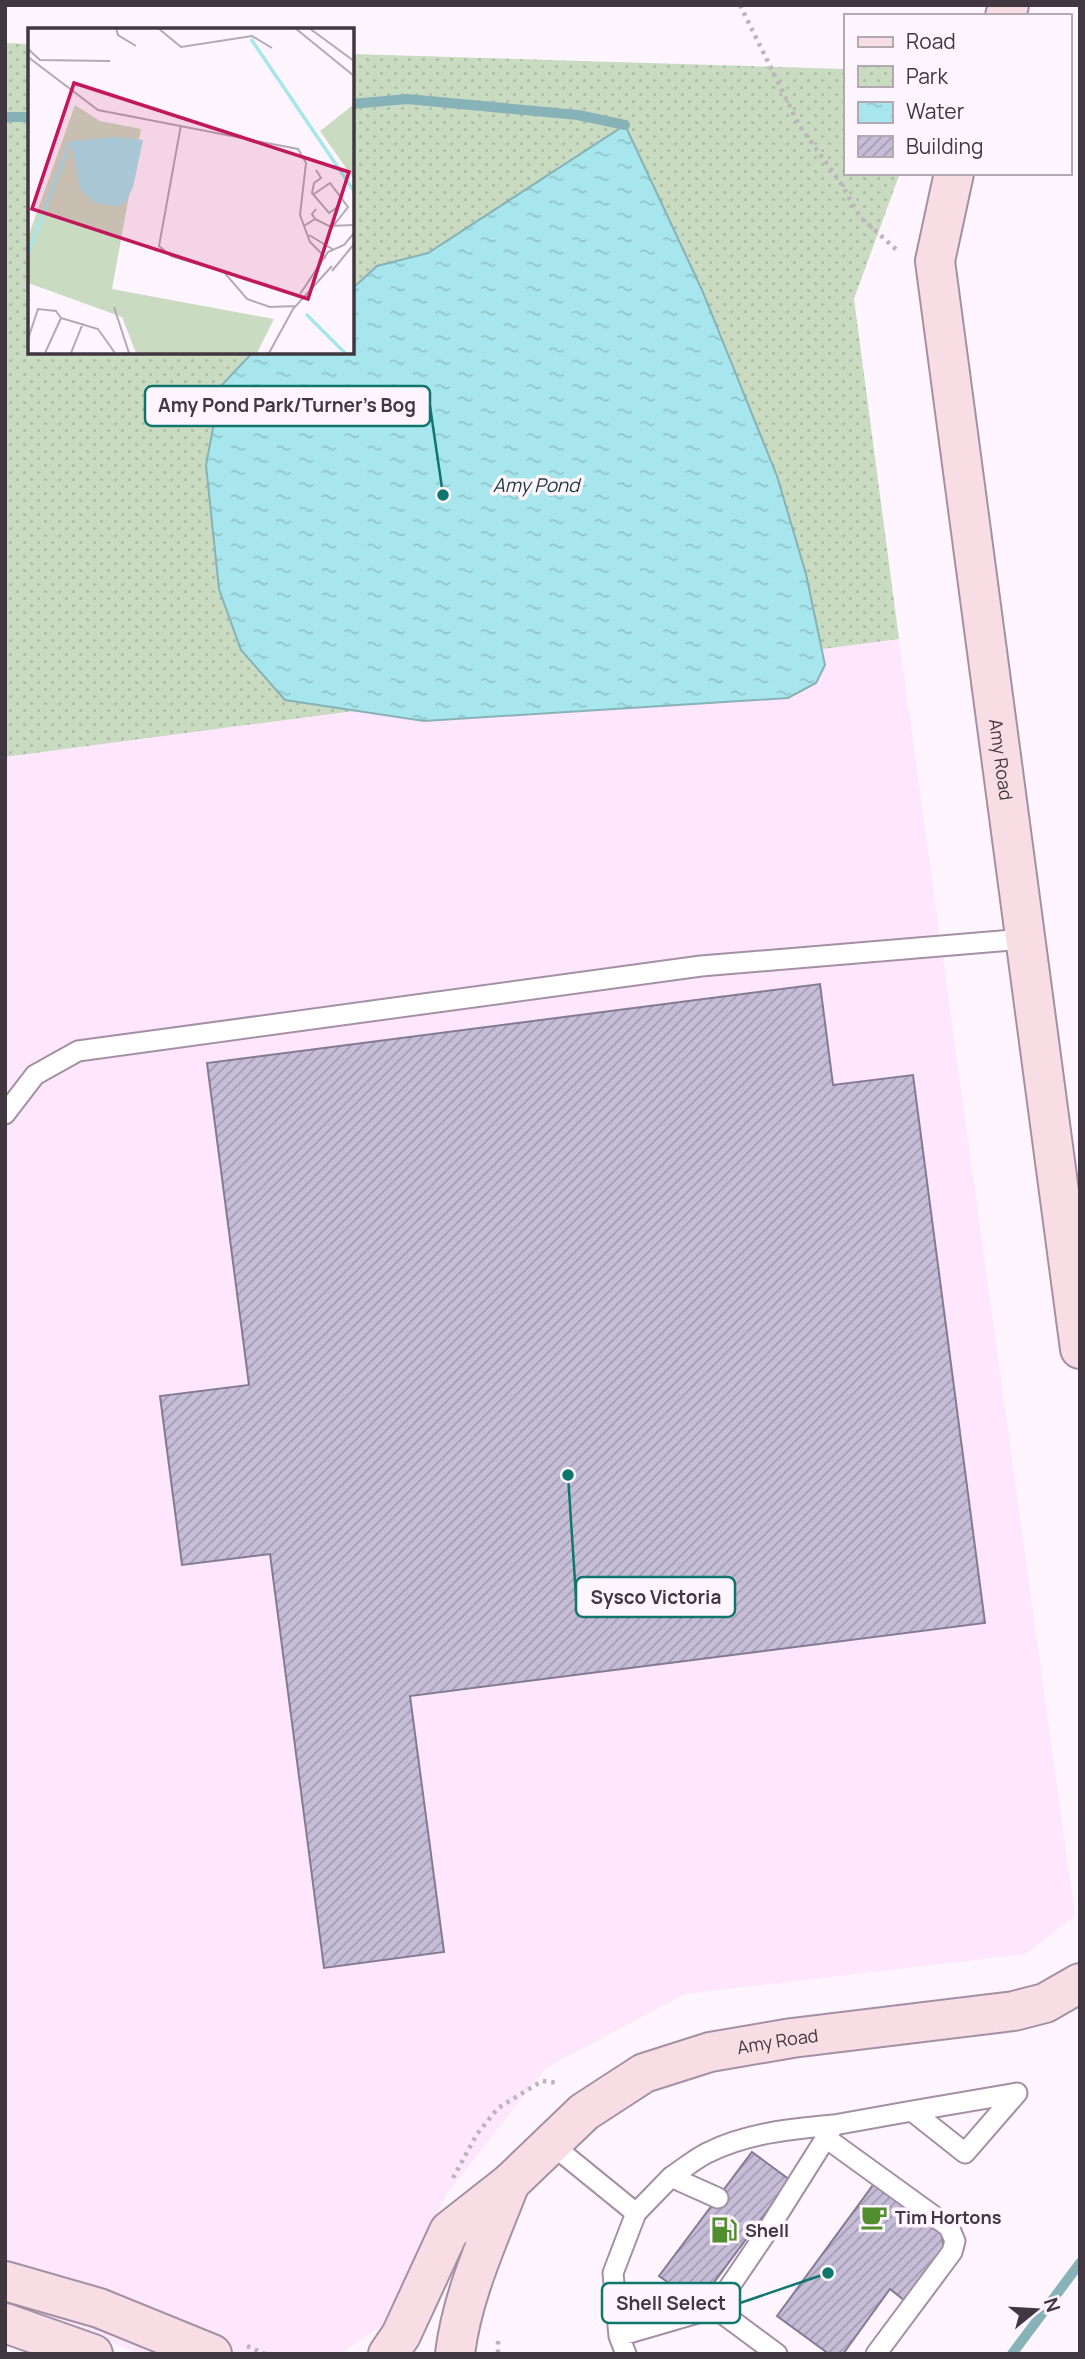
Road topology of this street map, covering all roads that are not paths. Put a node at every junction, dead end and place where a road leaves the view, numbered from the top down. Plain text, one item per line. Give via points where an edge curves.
1 (954, 175) edge
2 (1025, 939) junction
3 (5, 1114) edge
4 (1080, 1349) edge
5 (1080, 1983) edge
6 (912, 2111) junction
7 (830, 2132) junction
8 (550, 2143) junction
9 (671, 2177) junction
10 (510, 2183) junction
11 (718, 2198) dead end
12 (636, 2213) junction
13 (5, 2281) edge
14 (715, 2308) junction
15 (5, 2323) edge
16 (622, 2345) edge
17 (93, 2354) edge
18 (212, 2354) edge
19 (388, 2354) edge
20 (455, 2354) edge
21 (777, 2354) edge
22 (876, 2354) edge

1 - 2 street, Amy Road via 935,261
2 - 3 lane via 701,966 78,1051 35,1075
2 - 4 street, Amy Road
5 - 8 street, Amy Road via 1045,2003 1014,2011 710,2052 644,2073 583,2112
6 - 6 lane via 965,2153 1017,2093 952,2104
6 - 7 lane
7 - 9 lane via 779,2131 747,2138 707,2153
7 - 14 lane via 762,2229
7 - 22 lane via 949,2227 955,2241 953,2252
8 - 10 street, Amy Road
8 - 12 lane
9 - 11 lane
9 - 12 lane
10 - 19 street, Amy Road via 449,2231
10 - 20 street, Amy Road via 462,2318
12 - 16 lane via 613,2273
13 - 18 street via 99,2308
14 - 16 lane
14 - 21 lane
15 - 17 street

